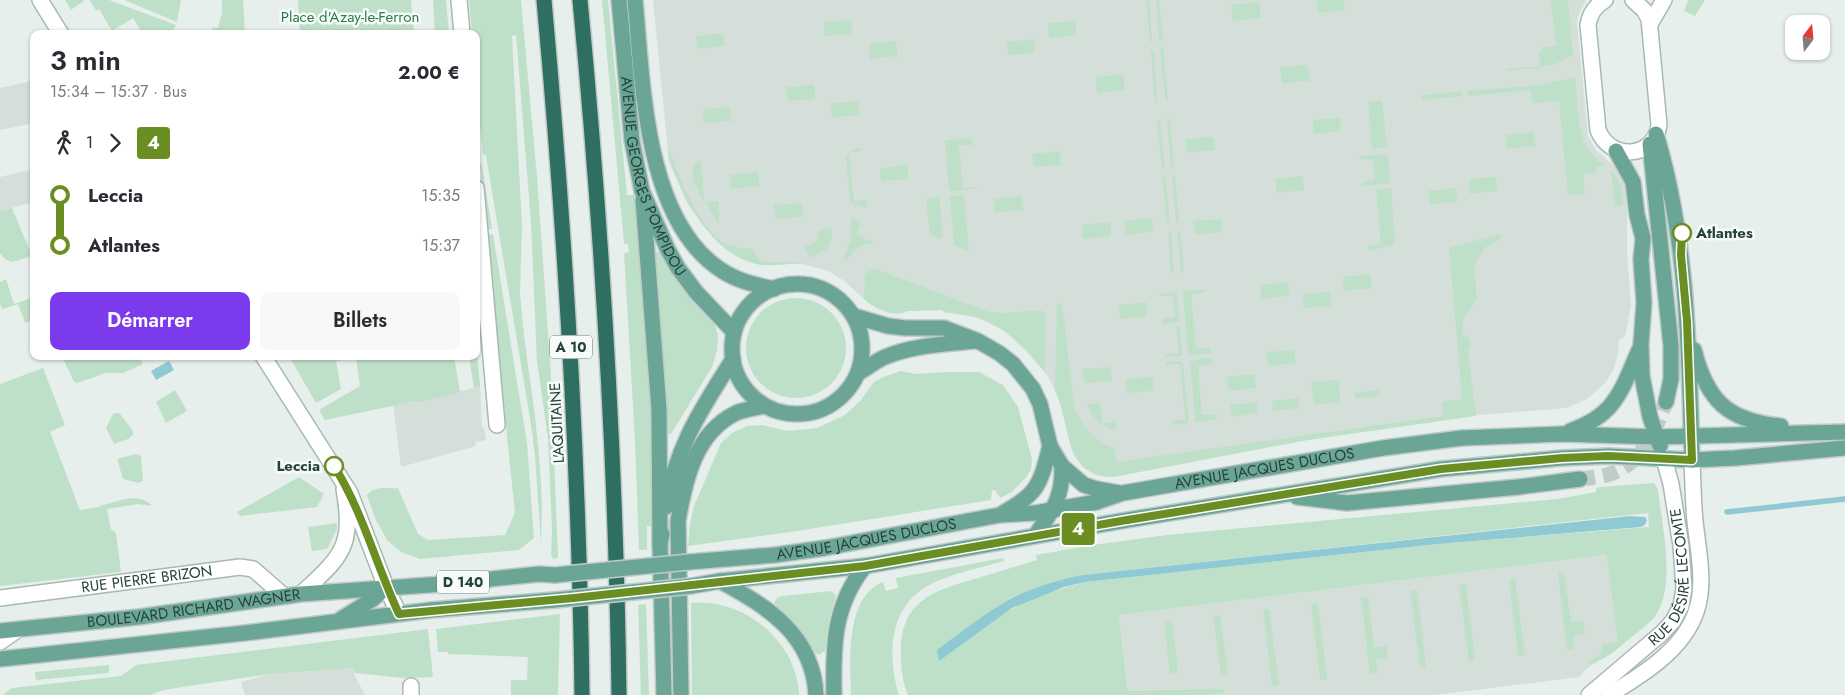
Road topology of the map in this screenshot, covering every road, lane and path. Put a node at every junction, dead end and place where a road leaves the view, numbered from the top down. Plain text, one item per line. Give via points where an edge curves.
1 (40, 0) edge
2 (459, 0) edge
3 (544, 0) edge
4 (580, 0) edge
5 (619, 0) edge
6 (635, 0) edge
7 (1604, 0) edge
8 (1633, 0) edge
9 (1664, 0) edge
10 (1650, 24) junction
11 (58, 30) edge
12 (462, 30) edge
13 (1653, 139) junction
14 (1616, 151) junction
15 (642, 191) junction
16 (480, 251) edge
17 (774, 289) junction
18 (854, 316) junction
19 (1687, 321) junction
20 (734, 332) junction
21 (978, 341) junction
22 (1641, 344) junction
23 (733, 359) junction
24 (266, 360) edge
25 (858, 374) junction
26 (1666, 402) tunnel mouth
27 (765, 406) junction
28 (497, 425) dead end
29 (1845, 431) edge
30 (1562, 434) junction
31 (1691, 436) junction
32 (1657, 437) junction
33 (1050, 446) junction
34 (1845, 448) edge
35 (1664, 459) junction
36 (1692, 460) junction
37 (1062, 466) junction
38 (1580, 479) tunnel mouth
39 (343, 480) junction
40 (1123, 493) junction
41 (1280, 495) junction
42 (1050, 513) junction
43 (1000, 515) junction
44 (1035, 536) junction
45 (660, 543) junction
46 (689, 562) joint
47 (865, 566) junction
48 (720, 581) junction
49 (386, 586) junction
50 (691, 586) joint
51 (301, 594) junction
52 (284, 596) junction
53 (0, 598) edge
54 (399, 614) junction
55 (337, 622) junction
56 (17, 630) junction
57 (0, 631) edge
58 (0, 642) edge
59 (0, 659) edge
60 (582, 695) edge
61 (619, 695) edge
62 (664, 695) edge
63 (681, 695) edge
64 (816, 695) edge
65 (834, 695) edge
66 (1590, 695) edge
67 (1609, 695) edge

1 - 11 street
2 - 12 street
3 - 60 highway, L'AQUITAINE / A 10 via 574,414
4 - 61 highway, A 10 via 610,404
5 - 15 main road, AVENUE GEORGES POMPIDOU via 632,141
6 - 17 main road, AVENUE GEORGES POMPIDOU via 649,138 671,205 689,238 714,265 742,280
7 - 14 street via 1592,12 1588,33 1598,130 1602,140
8 - 10 street via 1647,14
9 - 10 street
10 - 13 street via 1659,120
13 - 14 street via 1632,152
13 - 19 main road via 1669,182 1681,255
13 - 26 main road via 1671,346 1671,379
14 - 22 main road via 1633,182 1642,238 1644,303
15 - 20 main road, AVENUE GEORGES POMPIDOU via 678,268
15 - 45 main road via 659,409
16 - 28 street
17 - 18 main road via 804,284 820,288 835,296
17 - 20 main road via 749,306
18 - 21 main road via 888,326 944,328
18 - 25 main road via 862,344
19 - 29 main road via 1698,366 1708,386 1716,399 1734,414 1761,424
19 - 31 main road
20 - 23 main road
21 - 25 main road via 923,347 896,354
21 - 33 main road via 1013,364 1033,389
22 - 30 main road via 1617,399 1588,424
22 - 32 main road via 1642,376
23 - 27 main road via 738,378
23 - 45 main road via 681,448 673,472
24 - 39 street
25 - 27 main road via 849,390 819,411 782,413
27 - 63 main road via 737,413 719,423 706,437 688,476 678,521
29 - 31 main road, AVENUE JACQUES DUCLOS
30 - 32 main road, AVENUE JACQUES DUCLOS
30 - 40 main road, AVENUE JACQUES DUCLOS via 1462,438 1383,448
31 - 32 main road, AVENUE JACQUES DUCLOS
31 - 36 main road
32 - 35 main road
33 - 37 main road
33 - 43 main road via 1038,486 1022,502
34 - 36 main road, AVENUE JACQUES DUCLOS
35 - 36 main road, AVENUE JACQUES DUCLOS
35 - 41 main road, AVENUE JACQUES DUCLOS via 1608,456 1503,462
35 - 66 street, RUE DÉSIRÉ LECOMTE via 1681,546 1684,588 1681,606 1662,633
36 - 67 street, RUE DÉSIRÉ LECOMTE via 1700,570 1696,613 1673,648 1648,670
37 - 40 main road via 1084,484
37 - 42 main road via 1061,490
38 - 41 main road via 1347,502
39 - 49 street via 356,504
39 - 51 street via 349,513 344,547 335,561
40 - 42 main road, AVENUE JACQUES DUCLOS
41 - 44 main road, AVENUE JACQUES DUCLOS
42 - 43 main road, AVENUE JACQUES DUCLOS
42 - 44 main road
43 - 46 main road, AVENUE JACQUES DUCLOS via 825,548
44 - 47 main road, AVENUE JACQUES DUCLOS
45 - 62 main road
46 - 49 main road, BOULEVARD RICHARD WAGNER / D 140, bridge via 443,584
47 - 48 main road, AVENUE JACQUES DUCLOS
47 - 65 main road via 845,596 839,616 834,653
48 - 50 main road, AVENUE JACQUES DUCLOS
48 - 64 main road via 762,605 796,637 811,667
49 - 51 main road, BOULEVARD RICHARD WAGNER
49 - 54 street
49 - 55 main road, BOULEVARD RICHARD WAGNER via 373,599
50 - 54 main road, BOULEVARD RICHARD WAGNER, bridge
51 - 52 main road, BOULEVARD RICHARD WAGNER
52 - 53 street, RUE PIERRE BRIZON via 253,569 240,567
52 - 56 main road, BOULEVARD RICHARD WAGNER via 139,617
54 - 55 main road, BOULEVARD RICHARD WAGNER
55 - 59 main road, BOULEVARD RICHARD WAGNER
56 - 57 main road, BOULEVARD RICHARD WAGNER
56 - 58 street

